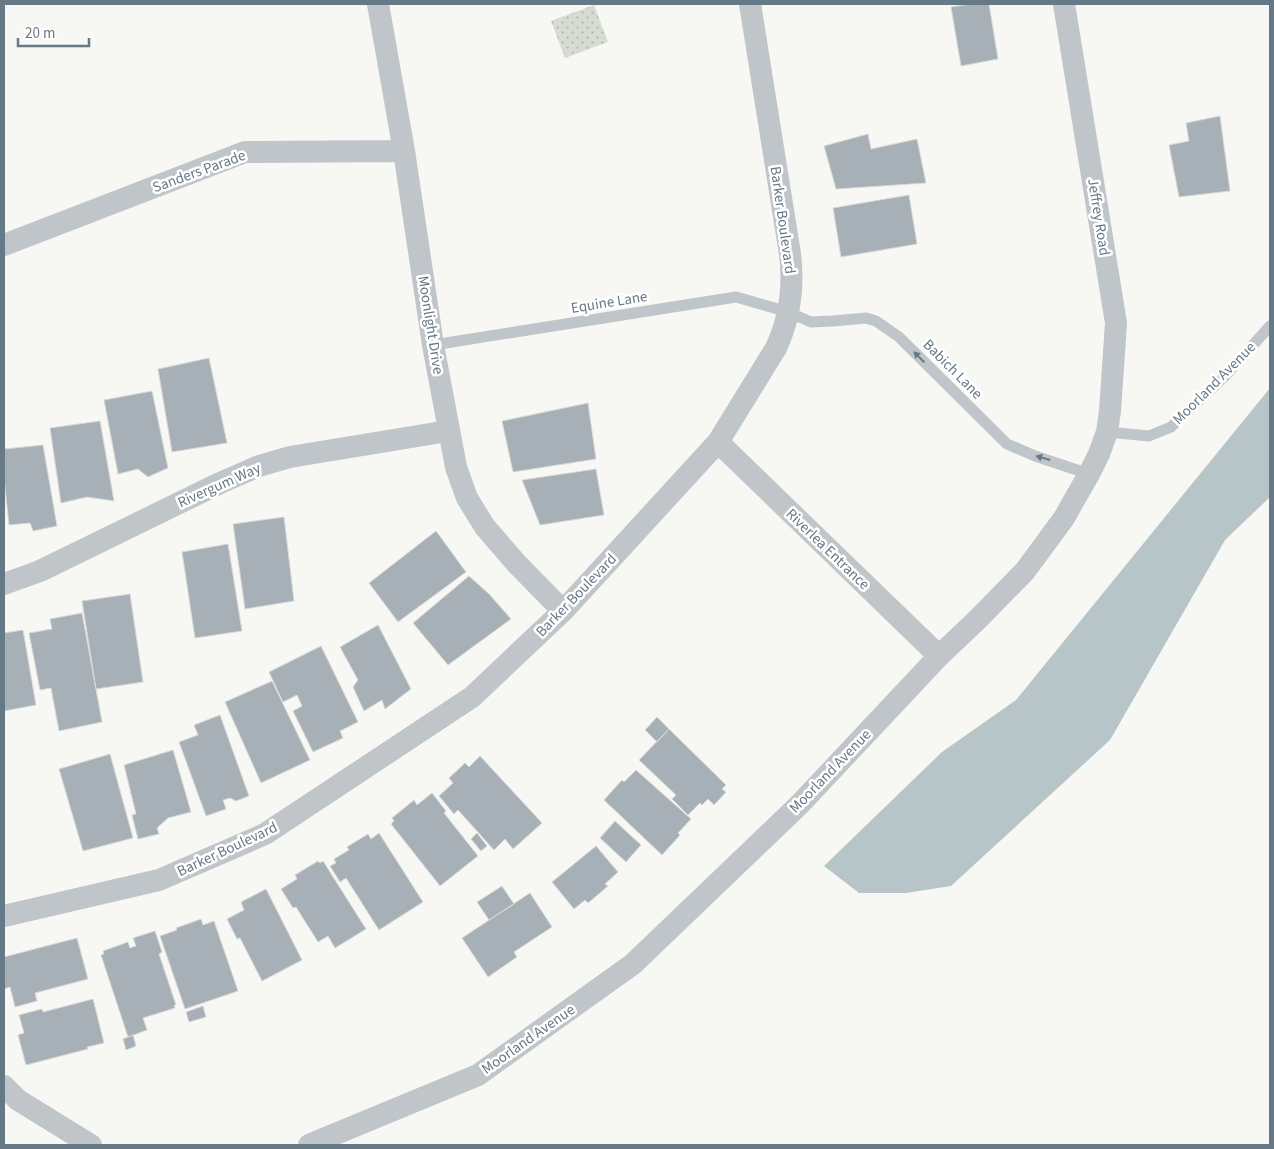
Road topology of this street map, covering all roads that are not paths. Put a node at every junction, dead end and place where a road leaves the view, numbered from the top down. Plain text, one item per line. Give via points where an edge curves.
1 (378, 4) edge
2 (750, 4) edge
3 (1064, 4) edge
4 (404, 150) junction
5 (4, 245) edge
6 (788, 312) junction
7 (1270, 326) edge
8 (433, 345) junction
9 (448, 431) junction
10 (1107, 432) junction
11 (718, 442) junction
12 (1089, 474) junction
13 (4, 584) edge
14 (563, 610) junction
15 (939, 656) junction
16 (4, 916) edge
17 (4, 1086) edge
18 (90, 1145) edge
19 (309, 1145) edge

1 - 4 street, Moonlight Drive
2 - 6 street, Barker Boulevard via 790,254 792,271
3 - 10 street, Jeffrey Road via 1116,323
4 - 5 street, Sanders Parade via 245,152
4 - 8 street, Moonlight Drive
6 - 8 lane, Equine Lane via 736,297
6 - 11 street, Barker Boulevard via 776,348
12 -> 6 lane, Babich Lane via 1007,444 899,337 876,321 866,318 811,322
7 - 10 lane, Moorland Avenue via 1225,376 1171,427 1149,436
8 - 9 street, Moonlight Drive
9 - 13 street, Rivergum Way via 290,457 259,466 40,571
9 - 14 street, Moonlight Drive via 456,467 474,510 517,564
10 - 12 street, Moorland Avenue
11 - 14 street, Barker Boulevard
11 - 15 street, Riverlea Entrance
12 - 15 street, Moorland Avenue via 1064,518 1025,571
14 - 16 street, Barker Boulevard via 472,697 265,834 159,880
15 - 19 street, Moorland Avenue via 800,804 633,964 478,1075
17 - 18 street via 18,1100

